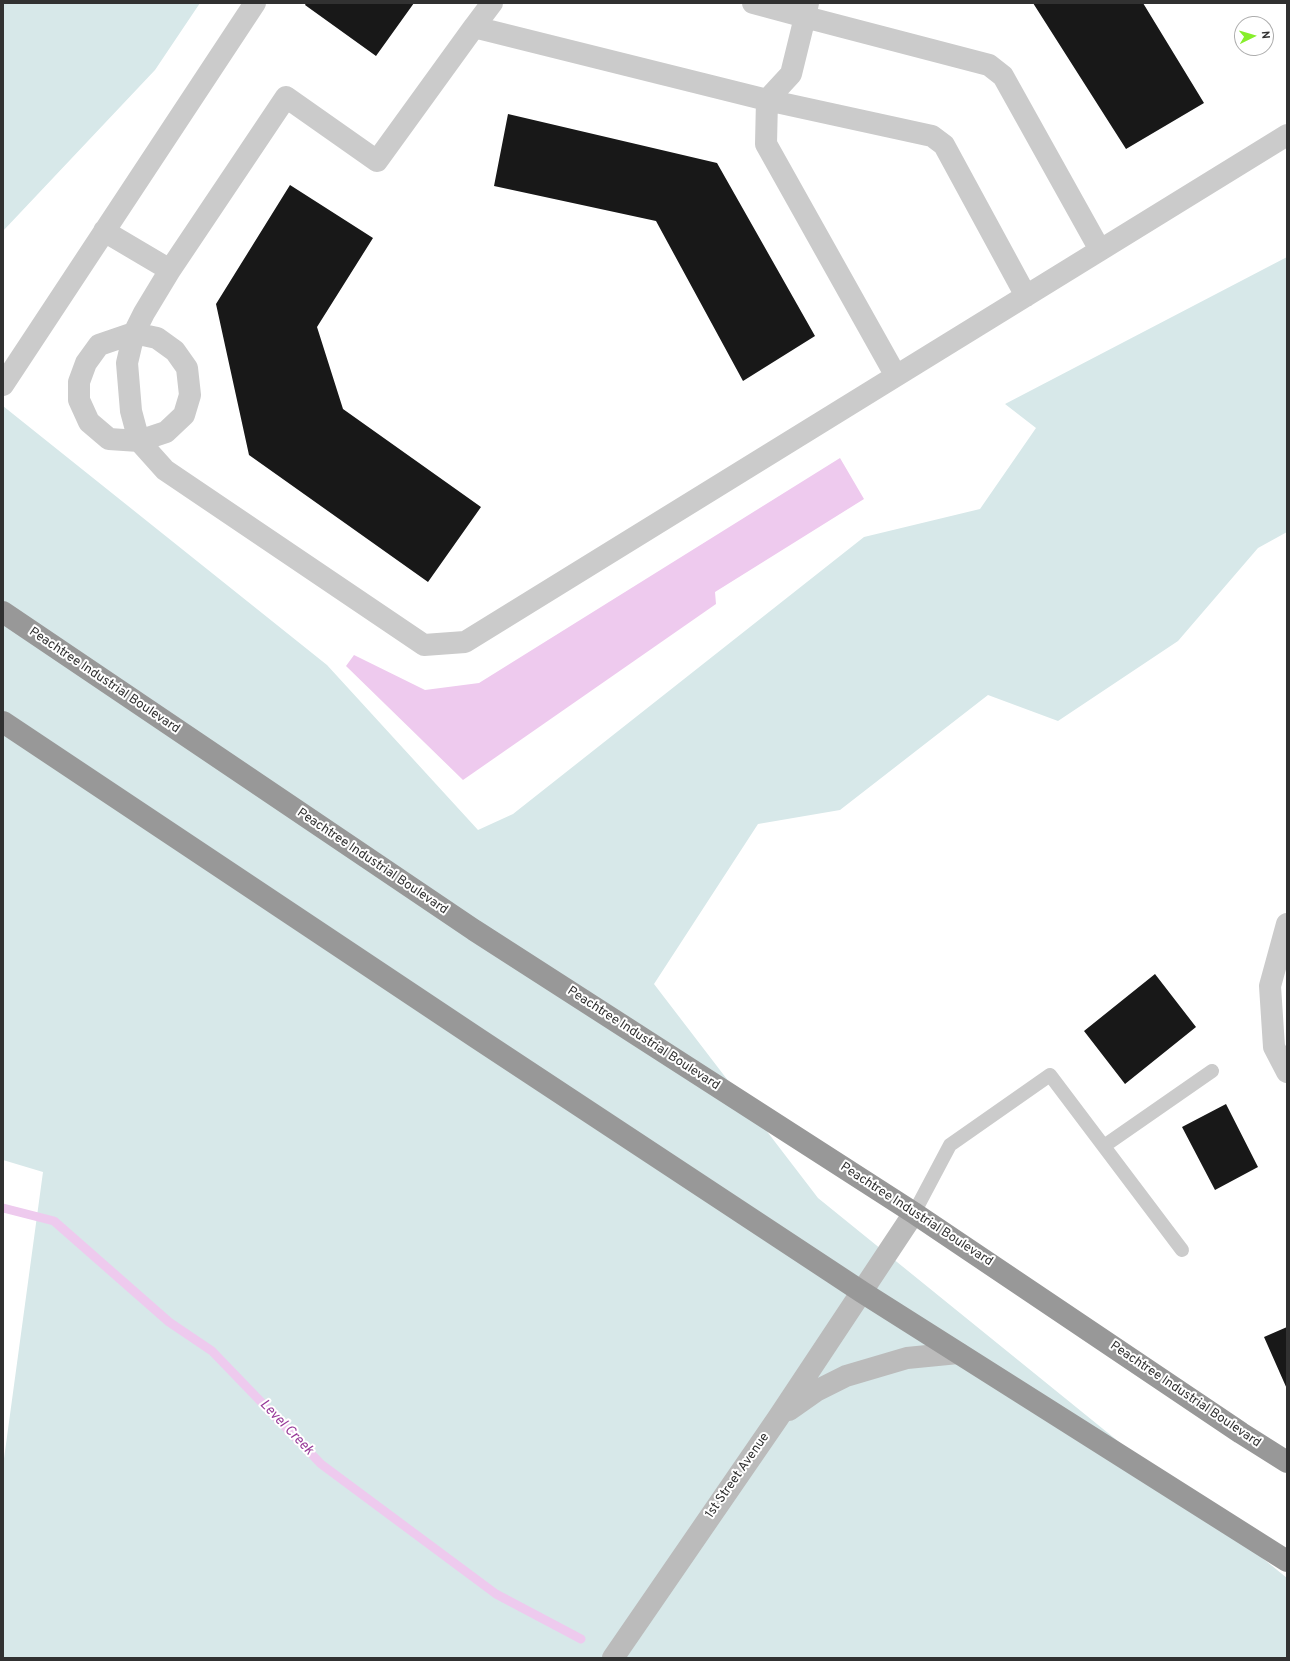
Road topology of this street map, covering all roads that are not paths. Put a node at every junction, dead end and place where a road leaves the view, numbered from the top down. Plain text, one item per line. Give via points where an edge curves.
1 (255, 3) edge
2 (492, 3) edge
3 (753, 3) edge
4 (806, 10) edge
5 (474, 27) junction
6 (766, 100) junction
7 (1287, 135) edge
8 (104, 232) junction
9 (1100, 250) junction
10 (170, 270) junction
11 (1026, 296) junction
12 (134, 333) junction
13 (896, 376) junction
14 (3, 385) edge
15 (139, 441) junction
16 (3, 612) edge
17 (3, 722) edge
18 (1287, 924) edge
19 (1212, 1071) dead end
20 (1287, 1072) edge
21 (1104, 1146) junction
22 (914, 1213) junction
23 (1182, 1250) dead end
24 (862, 1292) junction
25 (958, 1353) junction
26 (778, 1418) junction
27 (1287, 1462) edge
28 (1287, 1561) edge
29 (613, 1658) edge

1 - 8 street
2 - 5 street
3 - 4 street
4 - 6 street via 790,74
4 - 9 street via 989,65 1003,76
5 - 6 street
5 - 10 street via 377,161 286,98
6 - 11 street via 932,136 944,145
6 - 13 street via 766,144
7 - 9 street
8 - 10 street
8 - 14 street
9 - 11 street
10 - 12 street
11 - 13 street
12 - 15 street via 127,363 131,411
12 - 15 street via 157,338 175,351 187,368 190,395 184,415 166,432
12 - 15 street via 99,345 86,363 79,382 79,400 89,422 110,439
13 - 15 street via 465,642 424,645 165,470
16 - 22 highway, Peachtree Industrial Boulevard via 474,930
17 - 24 highway
18 - 20 street via 1270,986 1274,1047
19 - 21 lane
21 - 22 lane via 1050,1075 950,1145
21 - 23 lane
22 - 24 street
22 - 27 highway, Peachtree Industrial Boulevard
24 - 25 highway
24 - 26 street, 1st Street Avenue
25 - 26 street via 907,1358 846,1376 816,1391
25 - 28 highway
26 - 29 street, 1st Street Avenue

